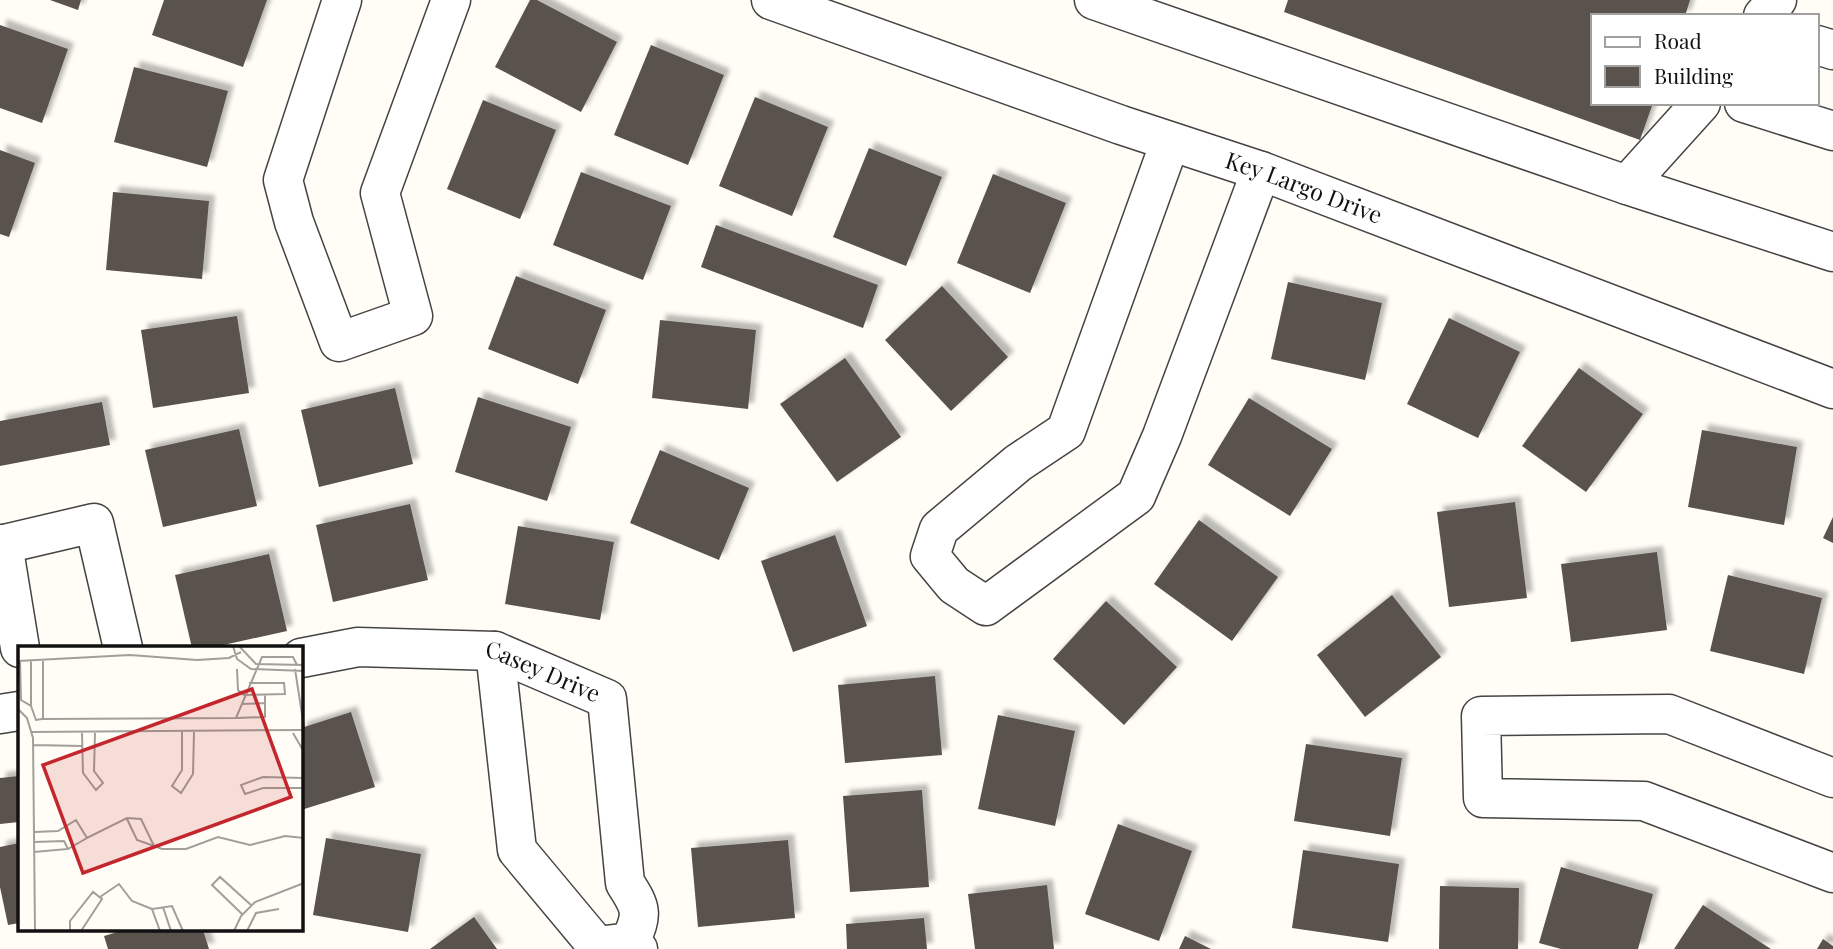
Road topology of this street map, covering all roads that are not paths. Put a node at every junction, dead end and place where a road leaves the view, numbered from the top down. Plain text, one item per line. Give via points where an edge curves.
1 (342, 0) edge
2 (452, 0) edge
3 (771, 0) edge
4 (1094, 0) edge
5 (1777, 0) edge
6 (1765, 14) edge
7 (1699, 105) edge
8 (1750, 105) edge
9 (1833, 131) edge
10 (1170, 142) junction
11 (1261, 171) junction
12 (1627, 185) junction
13 (1833, 252) edge
14 (1833, 389) edge
15 (2, 544) edge
16 (20, 646) edge
17 (123, 646) edge
18 (495, 651) junction
19 (303, 658) edge
20 (18, 711) edge
21 (0, 713) edge
22 (1833, 778) edge
23 (1833, 873) edge
24 (634, 946) edge

1 - 2 street via 284,180 339,342 413,316 380,193
3 - 10 street, Key Largo Drive
4 - 12 street
5 - 6 street
7 - 12 street
8 - 9 street
10 - 11 street, Key Largo Drive
10 - 11 street via 1066,431 1018,463 939,529 930,556 954,585 986,606 1136,496
11 - 14 street, Key Largo Drive
12 - 13 street
15 - 16 street
15 - 17 street via 94,523
18 - 19 street, Casey Drive via 358,646
18 - 24 street via 517,850 597,946
18 - 24 street, Casey Drive via 607,699 625,883 639,904
20 - 21 street
22 - 23 street via 1669,714 1482,716 1483,798 1644,802

